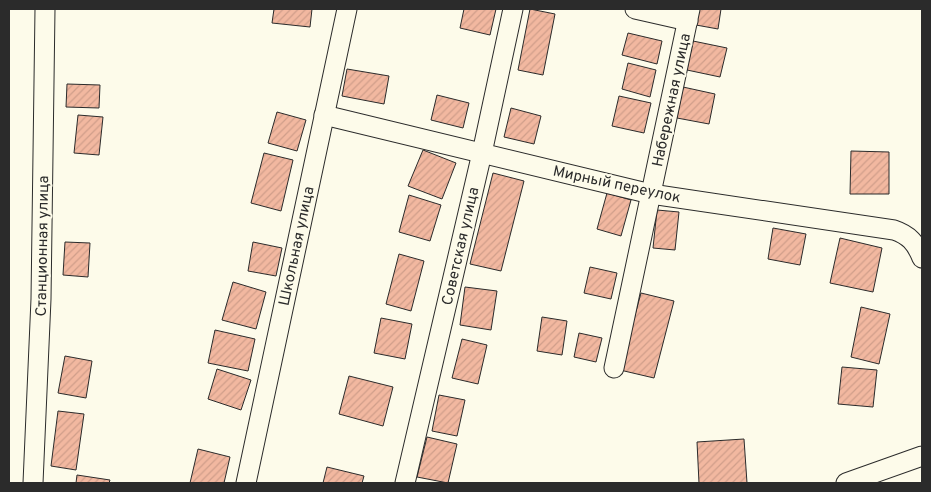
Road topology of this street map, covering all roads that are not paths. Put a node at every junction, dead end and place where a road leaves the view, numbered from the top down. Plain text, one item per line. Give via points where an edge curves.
1 (46, 9) edge
2 (347, 9) edge
3 (513, 9) edge
4 (635, 9) edge
5 (689, 15) edge
6 (324, 115) junction
7 (482, 154) junction
8 (651, 194) junction
9 (922, 258) edge
10 (614, 368) dead end
11 (922, 456) edge
12 (33, 483) edge
13 (246, 483) edge
14 (405, 483) edge
15 (846, 483) edge

1 - 12 street, Станционная улица via 41,299
2 - 6 street, Школьная улица
3 - 7 street, Советская улица
4 - 5 street
5 - 8 street, Набережная улица
6 - 7 street, Мирный переулок
6 - 13 street, Школьная улица
7 - 8 street, Мирный переулок
7 - 14 street, Советская улица
8 - 9 street, Мирный переулок via 894,230 911,239
8 - 10 street, Набережная улица
11 - 15 street

